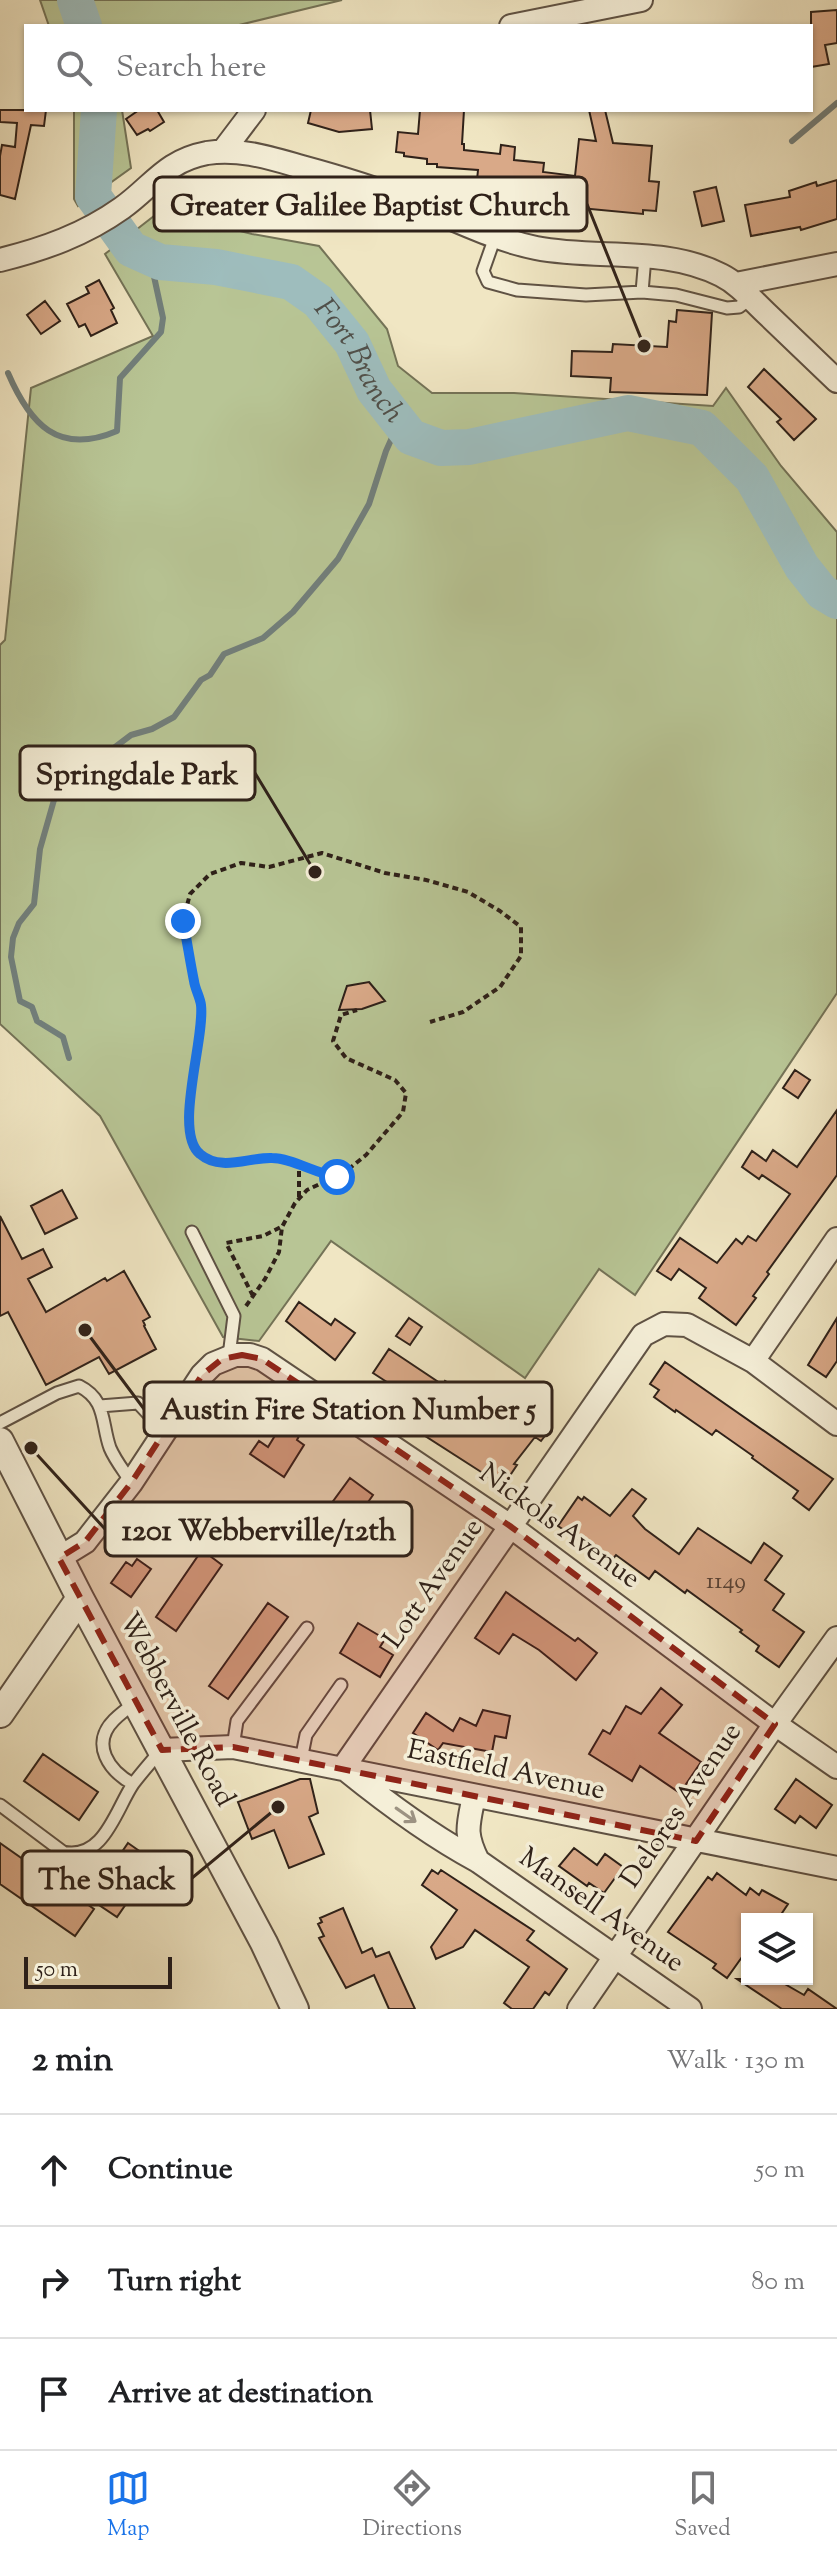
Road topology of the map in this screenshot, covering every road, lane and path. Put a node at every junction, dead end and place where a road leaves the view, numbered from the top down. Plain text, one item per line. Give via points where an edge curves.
1 (641, 0) edge
2 (521, 24) edge
3 (252, 112) edge
4 (223, 151) junction
5 (495, 237) junction
6 (645, 257) junction
7 (0, 260) edge
8 (837, 264) edge
9 (743, 291) junction
10 (642, 292) junction
11 (837, 381) edge
12 (357, 1010) dead end
13 (430, 1022) dead end
14 (299, 1166) junction
15 (337, 1177) junction
16 (299, 1197) junction
17 (282, 1227) junction
18 (192, 1232) dead end
19 (837, 1239) edge
20 (253, 1296) junction
21 (242, 1311) dead end
22 (232, 1356) junction
23 (753, 1361) junction
24 (100, 1406) junction
25 (0, 1423) edge
26 (837, 1424) edge
27 (165, 1432) junction
28 (0, 1441) edge
29 (131, 1483) junction
30 (510, 1526) junction
31 (59, 1558) junction
32 (80, 1598) junction
33 (307, 1628) dead end
34 (837, 1638) edge
35 (341, 1685) dead end
36 (136, 1702) junction
37 (0, 1714) edge
38 (775, 1724) junction
39 (233, 1747) junction
40 (162, 1750) junction
41 (301, 1760) junction
42 (837, 1767) edge
43 (343, 1768) junction
44 (133, 1784) junction
45 (474, 1796) junction
46 (0, 1805) edge
47 (696, 1841) junction
48 (478, 1861) junction
49 (837, 1868) edge
50 (615, 1957) junction
51 (295, 2009) edge
52 (579, 2009) edge
53 (690, 2009) edge

1 - 2 street
3 - 4 street
4 - 5 street via 258,155 350,181
4 - 7 street via 180,162 123,207 66,240
5 - 6 street via 565,252
5 - 10 lane via 483,271 488,282 517,290 586,295
6 - 9 street via 687,262
6 - 10 lane
8 - 9 street
9 - 10 lane via 739,307 727,308
9 - 11 street
12 - 15 path via 341,1015 333,1041 346,1058 395,1080 406,1093 403,1112 366,1155
13 - 14 path via 463,1012 500,987 521,956 521,927 468,892 322,853 269,867 241,863 210,874 190,894 183,921 201,1004 190,1140 211,1160 271,1158
14 - 15 path
14 - 16 path
15 - 16 path
16 - 17 path
17 - 20 path via 279,1252
17 - 20 path via 226,1243
18 - 22 lane via 234,1316
19 - 23 street
20 - 21 path
22 - 27 street via 202,1375
22 - 30 street, Nickols Avenue via 262,1359
23 - 26 street
23 - 30 street, Lott Avenue via 687,1325 664,1324 643,1335
24 - 25 lane via 79,1386
24 - 27 lane via 138,1403
24 - 29 lane via 111,1451
27 - 29 street
28 - 31 street, Webberville Road
29 - 31 street via 85,1542
30 - 38 street, Nickols Avenue
30 - 43 street, Lott Avenue
31 - 32 street, Webberville Road
32 - 36 street, Webberville Road
32 - 37 street
33 - 39 lane via 237,1721
34 - 38 street, Delores Avenue
35 - 41 lane via 306,1735
36 - 40 street, Webberville Road
36 - 44 lane via 113,1721 104,1738 108,1764
38 - 42 street, Nickols Avenue
38 - 47 street, Delores Avenue
39 - 40 street, Eastfield Avenue
39 - 41 street, Eastfield Avenue
40 - 44 lane
40 - 51 street, Webberville Road
41 - 43 street, Eastfield Avenue
43 - 45 street, Eastfield Avenue
43 -> 48 street, Mansell Avenue
44 - 46 lane via 103,1837 74,1854 63,1852
45 - 47 street, Eastfield Avenue
45 - 48 street, Mansell Avenue via 467,1827
47 - 49 street, Eastfield Avenue
47 - 50 street, Delores Avenue
48 - 50 street, Mansell Avenue
50 - 52 street, Delores Avenue
50 - 53 street, Mansell Avenue

